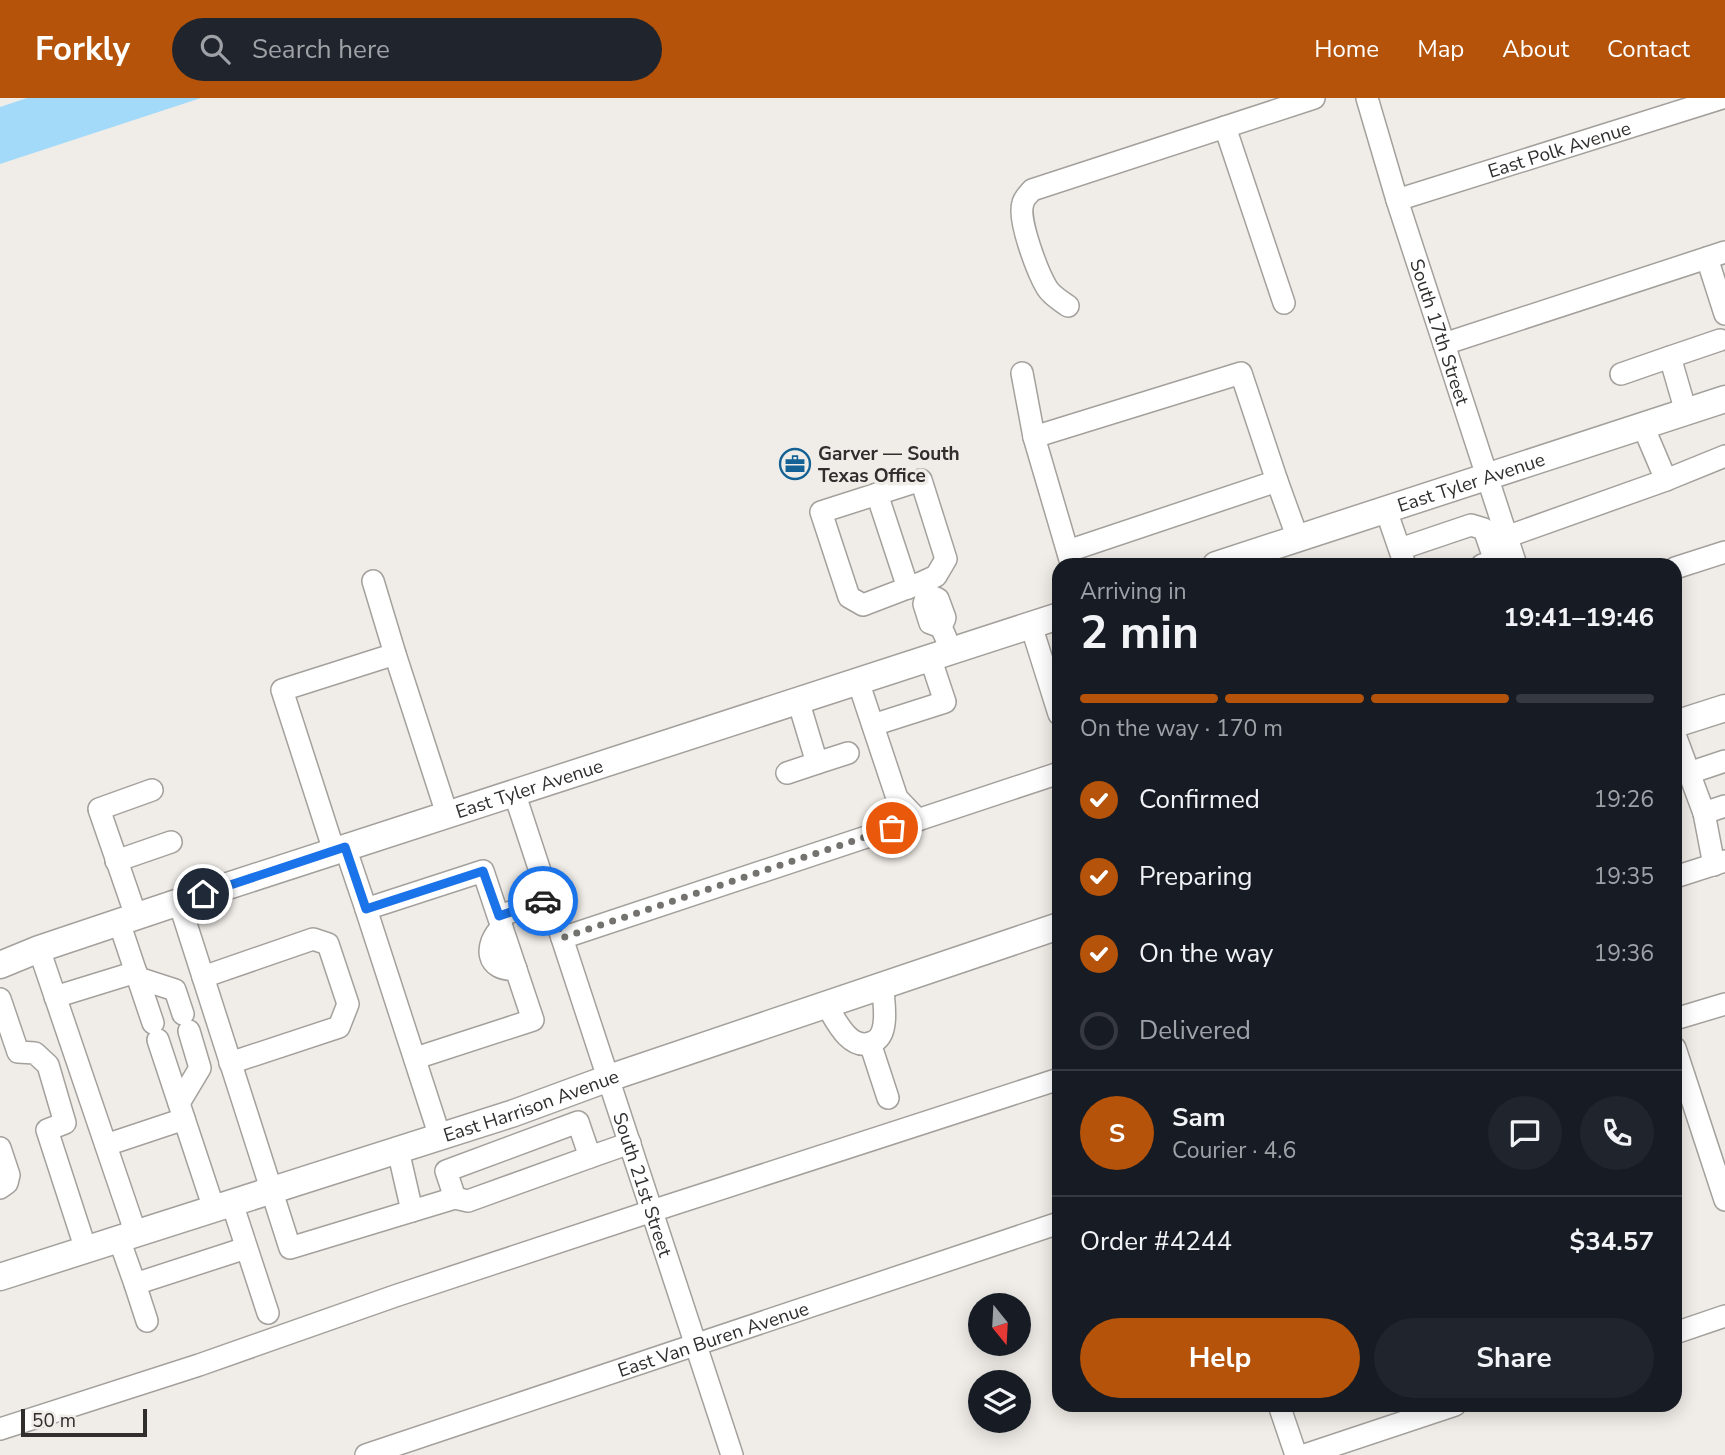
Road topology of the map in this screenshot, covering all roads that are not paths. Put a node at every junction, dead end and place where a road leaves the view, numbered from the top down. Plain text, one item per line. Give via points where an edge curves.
1 (1314, 98) edge
2 (1367, 98) edge
3 (1722, 98) edge
4 (1225, 127) junction
5 (1397, 201) junction
6 (1716, 255) edge
7 (1284, 303) dead end
8 (1068, 306) dead end
9 (1725, 314) edge
10 (1720, 340) dead end
11 (1444, 344) junction
12 (1670, 356) junction
13 (1022, 373) dead end
14 (1621, 374) dead end
15 (1725, 399) edge
16 (1686, 412) junction
17 (1643, 426) junction
18 (1034, 437) junction
19 (1725, 456) edge
20 (1487, 478) junction
21 (1666, 480) junction
22 (1277, 481) junction
23 (877, 494) junction
24 (1386, 510) junction
25 (1506, 537) junction
26 (1298, 539) junction
27 (1725, 552) edge
28 (1403, 557) edge
29 (1070, 558) edge
30 (1238, 558) edge
31 (1495, 558) edge
32 (1499, 558) edge
33 (1682, 566) edge
34 (373, 581) dead end
35 (919, 588) junction
36 (1052, 618) edge
37 (1031, 625) junction
38 (941, 645) junction
39 (395, 654) junction
40 (858, 681) junction
41 (1052, 692) edge
42 (798, 700) junction
43 (1725, 708) edge
44 (1682, 722) edge
45 (873, 725) junction
46 (848, 753) dead end
47 (1682, 754) edge
48 (1725, 761) edge
49 (817, 763) junction
50 (787, 773) dead end
51 (1689, 773) junction
52 (1052, 776) edge
53 (152, 790) dead end
54 (514, 792) junction
55 (1725, 806) edge
56 (1704, 813) junction
57 (447, 814) junction
58 (918, 820) junction
59 (171, 842) dead end
60 (340, 849) junction
61 (116, 861) junction
62 (1719, 863) edge
63 (1682, 875) edge
64 (549, 899) junction
65 (179, 902) junction
66 (366, 909) junction
67 (128, 919) junction
68 (500, 922) junction
69 (1052, 928) edge
70 (562, 938) junction
71 (39, 949) junction
72 (0, 965) edge
73 (137, 975) junction
74 (203, 977) junction
75 (883, 985) junction
76 (55, 997) junction
77 (0, 999) edge
78 (826, 1004) junction
79 (1725, 1004) edge
80 (1682, 1017) edge
81 (870, 1043) junction
82 (416, 1058) junction
83 (230, 1063) junction
84 (1682, 1069) edge
85 (609, 1078) junction
86 (1052, 1081) edge
87 (557, 1097) junction
88 (888, 1098) dead end
89 (182, 1111) junction
90 (566, 1127) junction
91 (451, 1133) junction
92 (630, 1143) junction
93 (106, 1145) junction
94 (0, 1148) edge
95 (398, 1150) junction
96 (590, 1157) junction
97 (474, 1161) junction
98 (0, 1188) edge
99 (271, 1190) junction
100 (455, 1199) junction
101 (1725, 1200) edge
102 (223, 1206) junction
103 (412, 1211) junction
104 (652, 1211) junction
105 (1052, 1225) edge
106 (127, 1236) junction
107 (246, 1248) junction
108 (86, 1250) junction
109 (0, 1277) edge
110 (135, 1284) junction
111 (268, 1313) dead end
112 (1725, 1316) edge
113 (147, 1321) dead end
114 (1682, 1331) edge
115 (696, 1346) junction
116 (1281, 1412) edge
117 (1434, 1412) edge
118 (0, 1429) edge
119 (366, 1455) edge
120 (732, 1455) edge
121 (1296, 1455) edge
122 (1304, 1455) edge

1 - 4 street
2 - 5 street, South 17th Street
3 - 5 street, East Polk Avenue
4 - 7 street
4 - 8 street via 1032,190 1023,201 1024,224 1046,286
5 - 11 street, South 17th Street
6 - 9 street
6 - 11 street
10 - 12 street
11 - 20 street, South 17th Street
12 - 14 street
12 - 16 street
13 - 18 street
15 - 16 main road, East Tyler Avenue
16 - 17 main road, East Tyler Avenue
17 - 20 main road, East Tyler Avenue
17 - 21 street
18 - 22 street via 1241,373
18 - 29 street
19 - 21 street
20 - 24 main road, East Tyler Avenue
20 - 25 street, South 17th Street
21 - 25 street
22 - 26 street
22 - 29 street
23 - 35 street
23 - 35 street via 920,480 946,559 936,576
23 - 35 street via 821,512 849,597 863,606
24 - 26 main road, East Tyler Avenue
24 - 28 street
25 - 32 street, South 17th Street
26 - 30 main road, East Tyler Avenue
27 - 33 street
28 - 31 street via 1471,526 1484,529
34 - 39 street
35 - 38 street
36 - 37 main road, East Tyler Avenue
37 - 38 main road, East Tyler Avenue
37 - 41 street
38 - 40 main road, East Tyler Avenue
38 - 45 street via 945,702
39 - 57 street
39 - 60 street via 282,690
40 - 42 main road, East Tyler Avenue
40 - 45 street
42 - 49 street
42 - 54 main road, East Tyler Avenue
43 - 44 main road
45 - 58 street via 897,798
46 - 49 street
47 - 51 street
48 - 51 street
49 - 50 street
51 - 56 street
52 - 58 street
53 - 61 street via 99,809
54 - 57 main road, East Tyler Avenue
54 - 64 street, South 21st Street
55 - 56 street
56 - 62 street
57 - 60 main road, East Tyler Avenue
58 - 70 street
59 - 61 street
60 - 65 main road, East Tyler Avenue
60 - 66 street
61 - 67 street
62 - 63 street
64 - 68 street
64 - 70 street, South 21st Street
65 - 67 main road, East Tyler Avenue
65 - 74 street
66 - 68 street via 483,871
66 - 82 street
67 - 71 main road, East Tyler Avenue
67 - 73 street
68 - 82 street via 533,1020
69 - 75 main road, East Harrison Avenue
70 - 85 street, South 21st Street
71 - 72 main road, East Tyler Avenue
71 - 76 street
73 - 76 street
73 - 89 street
73 - 89 street via 175,990 186,1022 200,1068
74 - 83 street
74 - 83 street via 313,939 328,944 348,1004 339,1027
75 - 78 main road, East Harrison Avenue
75 - 81 street via 882,1033
76 - 93 street
77 - 108 street via 18,1052 35,1053 48,1065 65,1124 47,1130
78 - 81 street via 854,1042
78 - 85 main road, East Harrison Avenue
79 - 80 street
81 - 88 street
82 - 91 street
83 - 99 street
84 - 101 street
85 - 87 main road, East Harrison Avenue
85 - 92 street, South 21st Street
86 - 104 street
87 - 90 street
87 - 91 main road, East Harrison Avenue
89 - 93 street
89 - 102 street
90 - 96 street via 578,1122
90 - 97 street
91 - 95 main road, East Harrison Avenue
91 - 97 street
92 - 96 street
92 - 104 street, South 21st Street
93 - 106 street
94 - 98 street via 9,1175
95 - 99 main road, East Harrison Avenue
95 - 103 street
96 - 100 street via 468,1201
97 - 100 street via 446,1171
99 - 102 main road, East Harrison Avenue
99 - 103 street via 290,1248
100 - 103 street
102 - 106 main road, East Harrison Avenue
102 - 107 street
104 - 115 street, South 21st Street
104 - 118 street
105 - 115 street, East Van Buren Avenue
106 - 108 main road, East Harrison Avenue
106 - 110 street
107 - 110 street
107 - 111 street
108 - 109 main road, East Harrison Avenue
110 - 113 street
112 - 114 street
115 - 119 street, East Van Buren Avenue
115 - 120 street, South 21st Street
116 - 121 street
117 - 122 street

